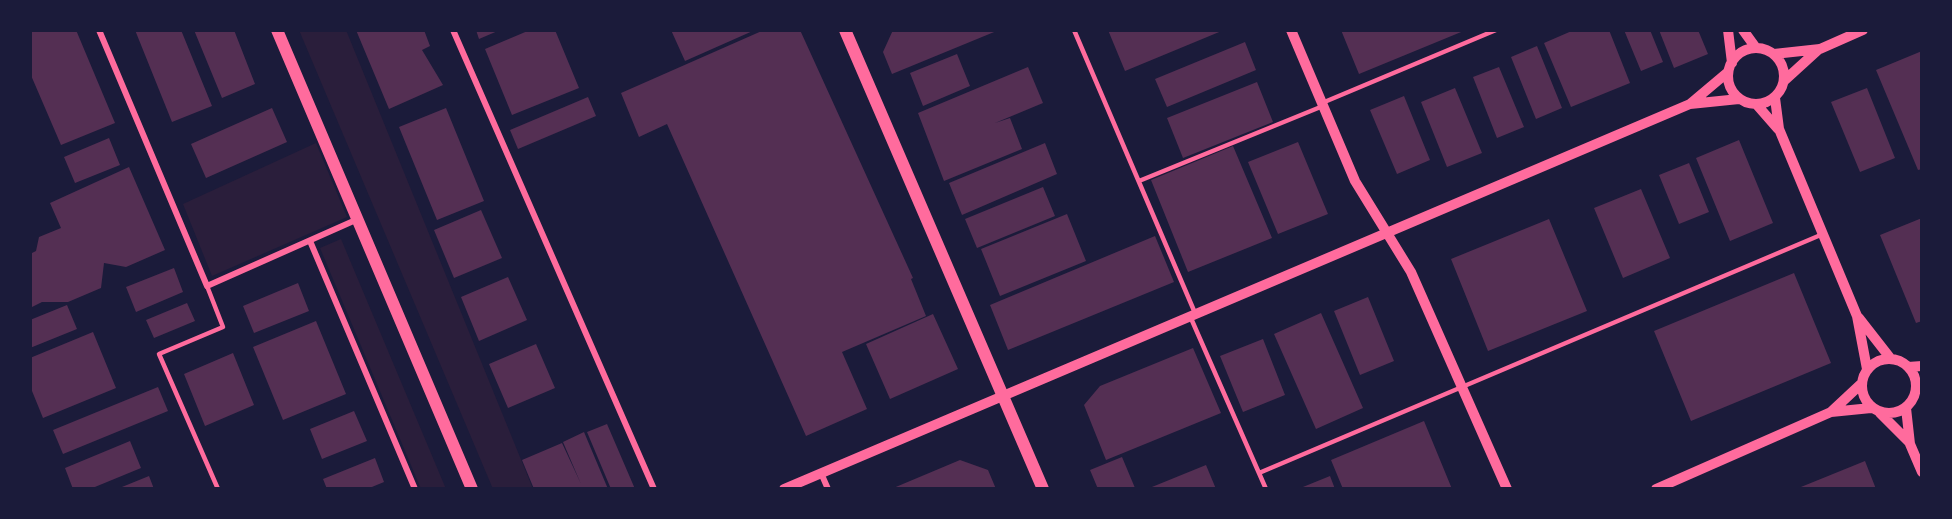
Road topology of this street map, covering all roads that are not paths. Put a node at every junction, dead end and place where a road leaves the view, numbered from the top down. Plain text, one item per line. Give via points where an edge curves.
1 (99, 30) edge
2 (277, 30) edge
3 (453, 30) edge
4 (845, 30) edge
5 (1074, 30) edge
6 (1291, 30) edge
7 (1496, 30) edge
8 (1728, 30) edge
9 (1743, 30) edge
10 (1863, 30) edge
11 (1756, 48) junction
12 (1820, 48) junction
13 (1774, 54) junction
14 (1730, 68) junction
15 (1785, 80) junction
16 (1775, 98) junction
17 (1739, 99) junction
18 (1323, 104) junction
19 (1690, 104) junction
20 (1757, 105) junction
21 (1779, 129) junction
22 (1139, 181) junction
23 (358, 219) junction
24 (1386, 232) junction
25 (1822, 234) junction
26 (310, 241) junction
27 (207, 286) junction
28 (1192, 314) junction
29 (1857, 316) junction
30 (1891, 359) junction
31 (1922, 366) edge
32 (1908, 367) junction
33 (1867, 369) junction
34 (1861, 384) junction
35 (1461, 387) junction
36 (1919, 390) edge
37 (1003, 395) junction
38 (1906, 408) junction
39 (1876, 410) junction
40 (1831, 412) junction
41 (1910, 444) junction
42 (1922, 471) edge
43 (821, 473) junction
44 (1259, 473) junction
45 (1501, 484) edge
46 (218, 489) edge
47 (415, 489) edge
48 (472, 489) edge
49 (654, 489) edge
50 (784, 489) edge
51 (828, 489) edge
52 (1043, 489) edge
53 (1266, 489) edge
54 (1507, 489) edge
55 (1656, 489) edge

1 - 27 street
2 - 23 main road
3 - 49 street
4 - 37 main road
5 - 22 lane
6 - 18 street
7 - 18 lane
8 - 14 street
9 - 11 street
10 - 12 street
11 - 13 street
11 - 14 street via 1738,55
12 - 13 street
12 - 15 street
13 - 15 street via 1780,60
14 - 17 street via 1732,92
14 - 19 street
15 - 16 street
16 - 20 street
16 - 21 street
17 - 19 street
17 - 20 street
18 - 22 lane
18 - 24 street via 1355,181
19 - 24 street
20 - 21 street
21 - 25 street
22 - 28 lane
23 - 26 street
23 - 48 main road
24 - 28 street
24 - 35 street via 1411,272
25 - 29 street
25 - 35 lane
26 - 27 street
26 - 47 street
27 - 46 lane via 223,327 159,354
28 - 37 street
28 - 44 lane
29 - 30 street
29 - 33 street
30 - 32 street
30 - 33 street
31 - 32 street
32 - 36 street
33 - 34 street
34 - 39 street via 1865,401
34 - 40 street
35 - 44 lane
35 - 45 street
36 - 38 street
37 - 43 street
37 - 52 main road
38 - 39 street via 1898,412
38 - 41 street
39 - 40 street
39 - 41 street
40 - 55 street
41 - 42 street
43 - 50 street
43 - 51 street
44 - 53 lane
45 - 54 street

